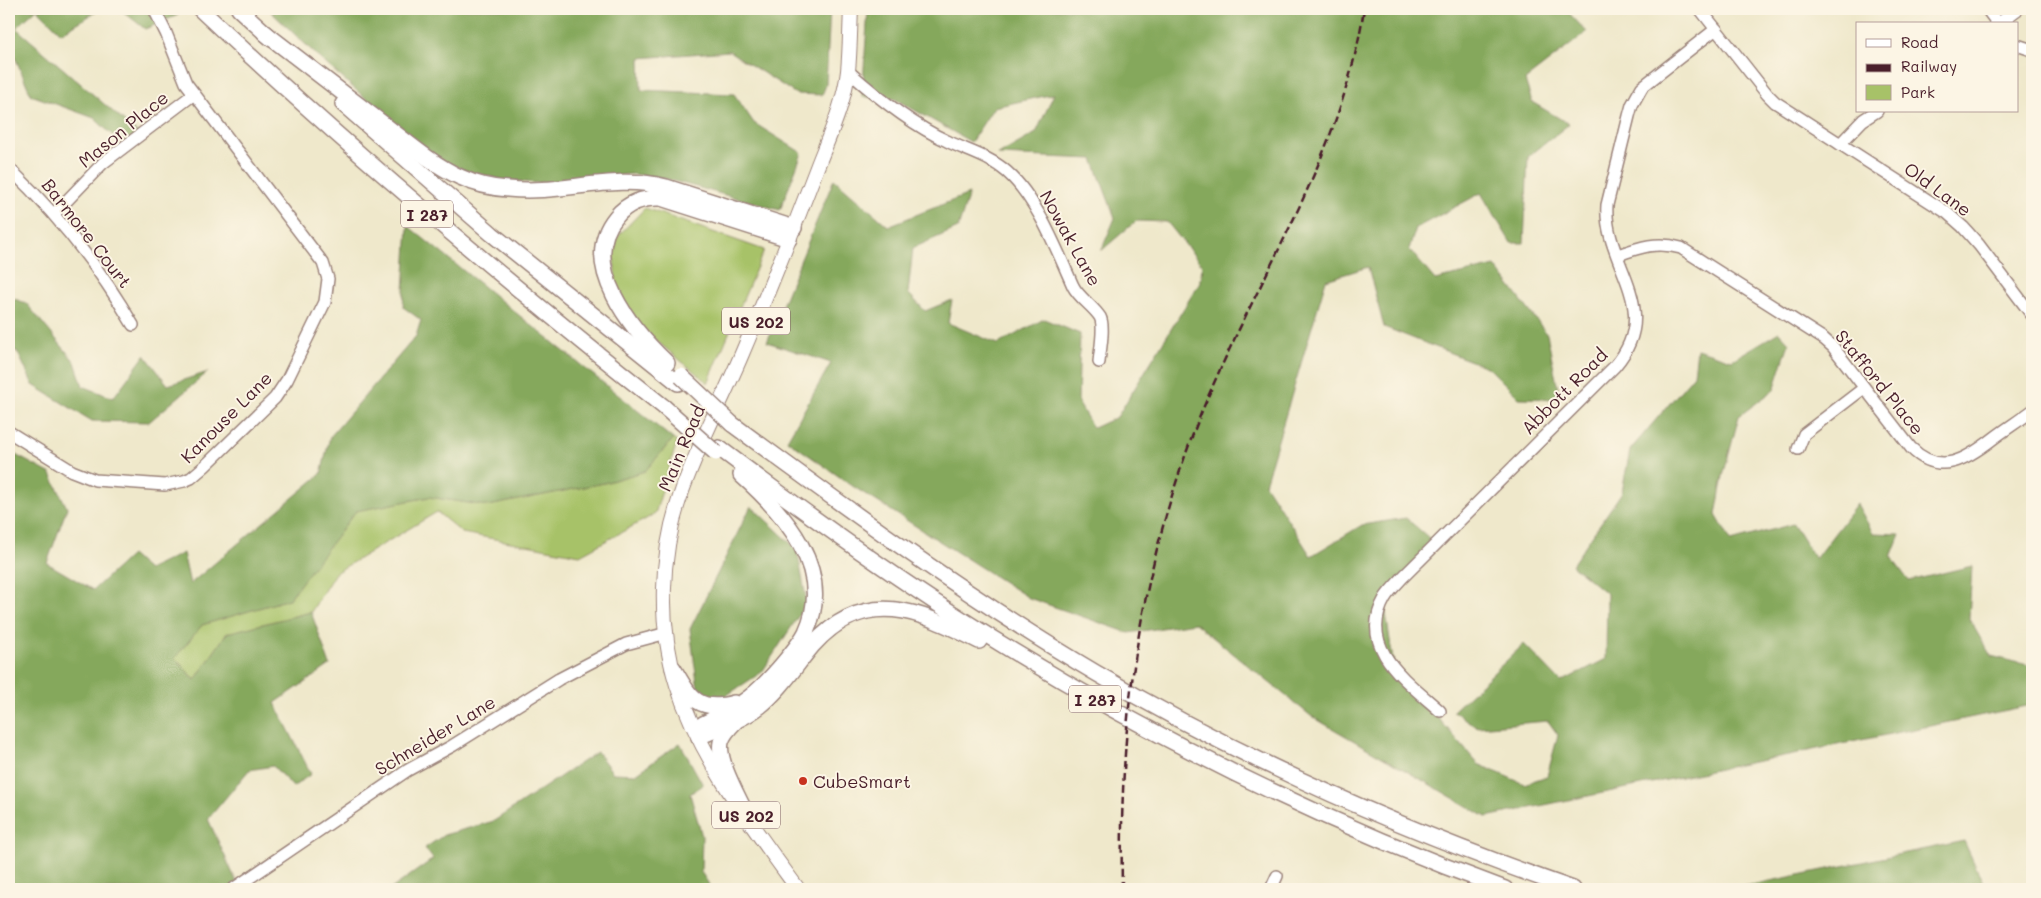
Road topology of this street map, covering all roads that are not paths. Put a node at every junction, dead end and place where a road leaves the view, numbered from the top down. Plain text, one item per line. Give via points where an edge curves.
1 (154, 9) edge
2 (200, 9) edge
3 (239, 9) edge
4 (851, 9) edge
5 (1700, 9) edge
6 (1987, 9) edge
7 (2018, 9) edge
8 (1997, 22) edge
9 (2001, 22) edge
10 (1716, 29) junction
11 (265, 32) junction
12 (2018, 45) edge
13 (2032, 50) edge
14 (848, 71) junction
15 (194, 94) junction
16 (1875, 112) edge
17 (1840, 144) junction
18 (9, 168) edge
19 (54, 214) junction
20 (792, 233) junction
21 (1618, 255) junction
22 (2032, 315) edge
23 (133, 325) dead end
24 (1099, 362) dead end
25 (679, 380) junction
26 (1864, 388) junction
27 (2032, 410) edge
28 (9, 432) edge
29 (1798, 449) dead end
30 (717, 451) junction
31 (667, 633) junction
32 (673, 668) junction
33 (1086, 694) junction
34 (752, 697) junction
35 (1440, 711) dead end
36 (739, 719) junction
37 (697, 733) junction
38 (746, 814) junction
39 (1277, 876) dead end
40 (234, 889) edge
41 (798, 889) edge
42 (1271, 889) edge
43 (1505, 889) edge
44 (1573, 889) edge

1 - 15 street, Kanouse Lane
2 - 30 highway, I 287, bridge via 429,216
3 - 11 highway, I 287
4 - 14 main road, Main Road / US 202
5 - 10 street, Old Lane
6 - 8 street
7 - 9 street
10 - 17 street, Old Lane via 1767,94
10 - 21 street, Abbott Road via 1642,87 1632,105 1607,205 1608,228
11 - 20 highway via 435,162 473,182 522,190 613,182 646,183
11 - 25 highway, I 287 via 479,223 580,306
12 - 13 street
14 - 20 main road, Main Road / US 202 via 838,114
14 - 24 street, Nowak Lane via 921,127 994,161 1023,189 1057,248 1074,289 1101,318
15 - 19 street, Mason Place via 103,163
15 - 28 street, Kanouse Lane via 316,252 326,272 329,285 326,302 287,380 275,398 206,466 191,478 175,484 123,483 84,476
16 - 17 street
17 - 22 street, Old Lane via 1932,202 1964,227
18 - 19 street, Barmore Court
19 - 23 street, Barmore Court via 115,295
20 - 25 highway via 661,198 636,202 615,218 604,248 605,271 612,294 637,332
20 - 31 main road, Main Road / US 202 via 680,496 668,542 664,587
21 - 26 street, Stafford Place via 1658,244 1670,245 1691,254 1824,340
21 - 35 street, Abbott Road via 1631,291 1634,314 1632,336 1618,362 1403,577 1380,609 1378,632 1383,654 1393,668
25 - 44 highway, I 287, bridge via 732,424 871,525 1056,649 1140,698 1225,744 1354,804 1460,848
26 - 27 street, Stafford Place via 1911,448 1924,458 1941,463 1958,462 1974,454
26 - 29 street via 1804,434
30 - 33 highway, I 287 via 921,592
30 - 34 highway via 783,517 804,549 814,584 813,609 801,641
31 - 32 main road, Main Road / US 202
31 - 40 street, Schneider Lane via 626,644 559,679 408,770
32 - 34 highway via 689,694 701,704 716,707
32 - 37 main road, Main Road / US 202
33 - 36 highway via 933,619 909,610 887,608 856,615 827,630 768,699
33 - 43 highway, I 287 via 1171,741 1301,805 1398,848
34 - 37 highway
36 - 37 highway
36 - 38 highway via 724,735 721,749 724,764
37 - 38 main road, Main Road / US 202
38 - 41 main road, Main Road / US 202
39 - 42 street

